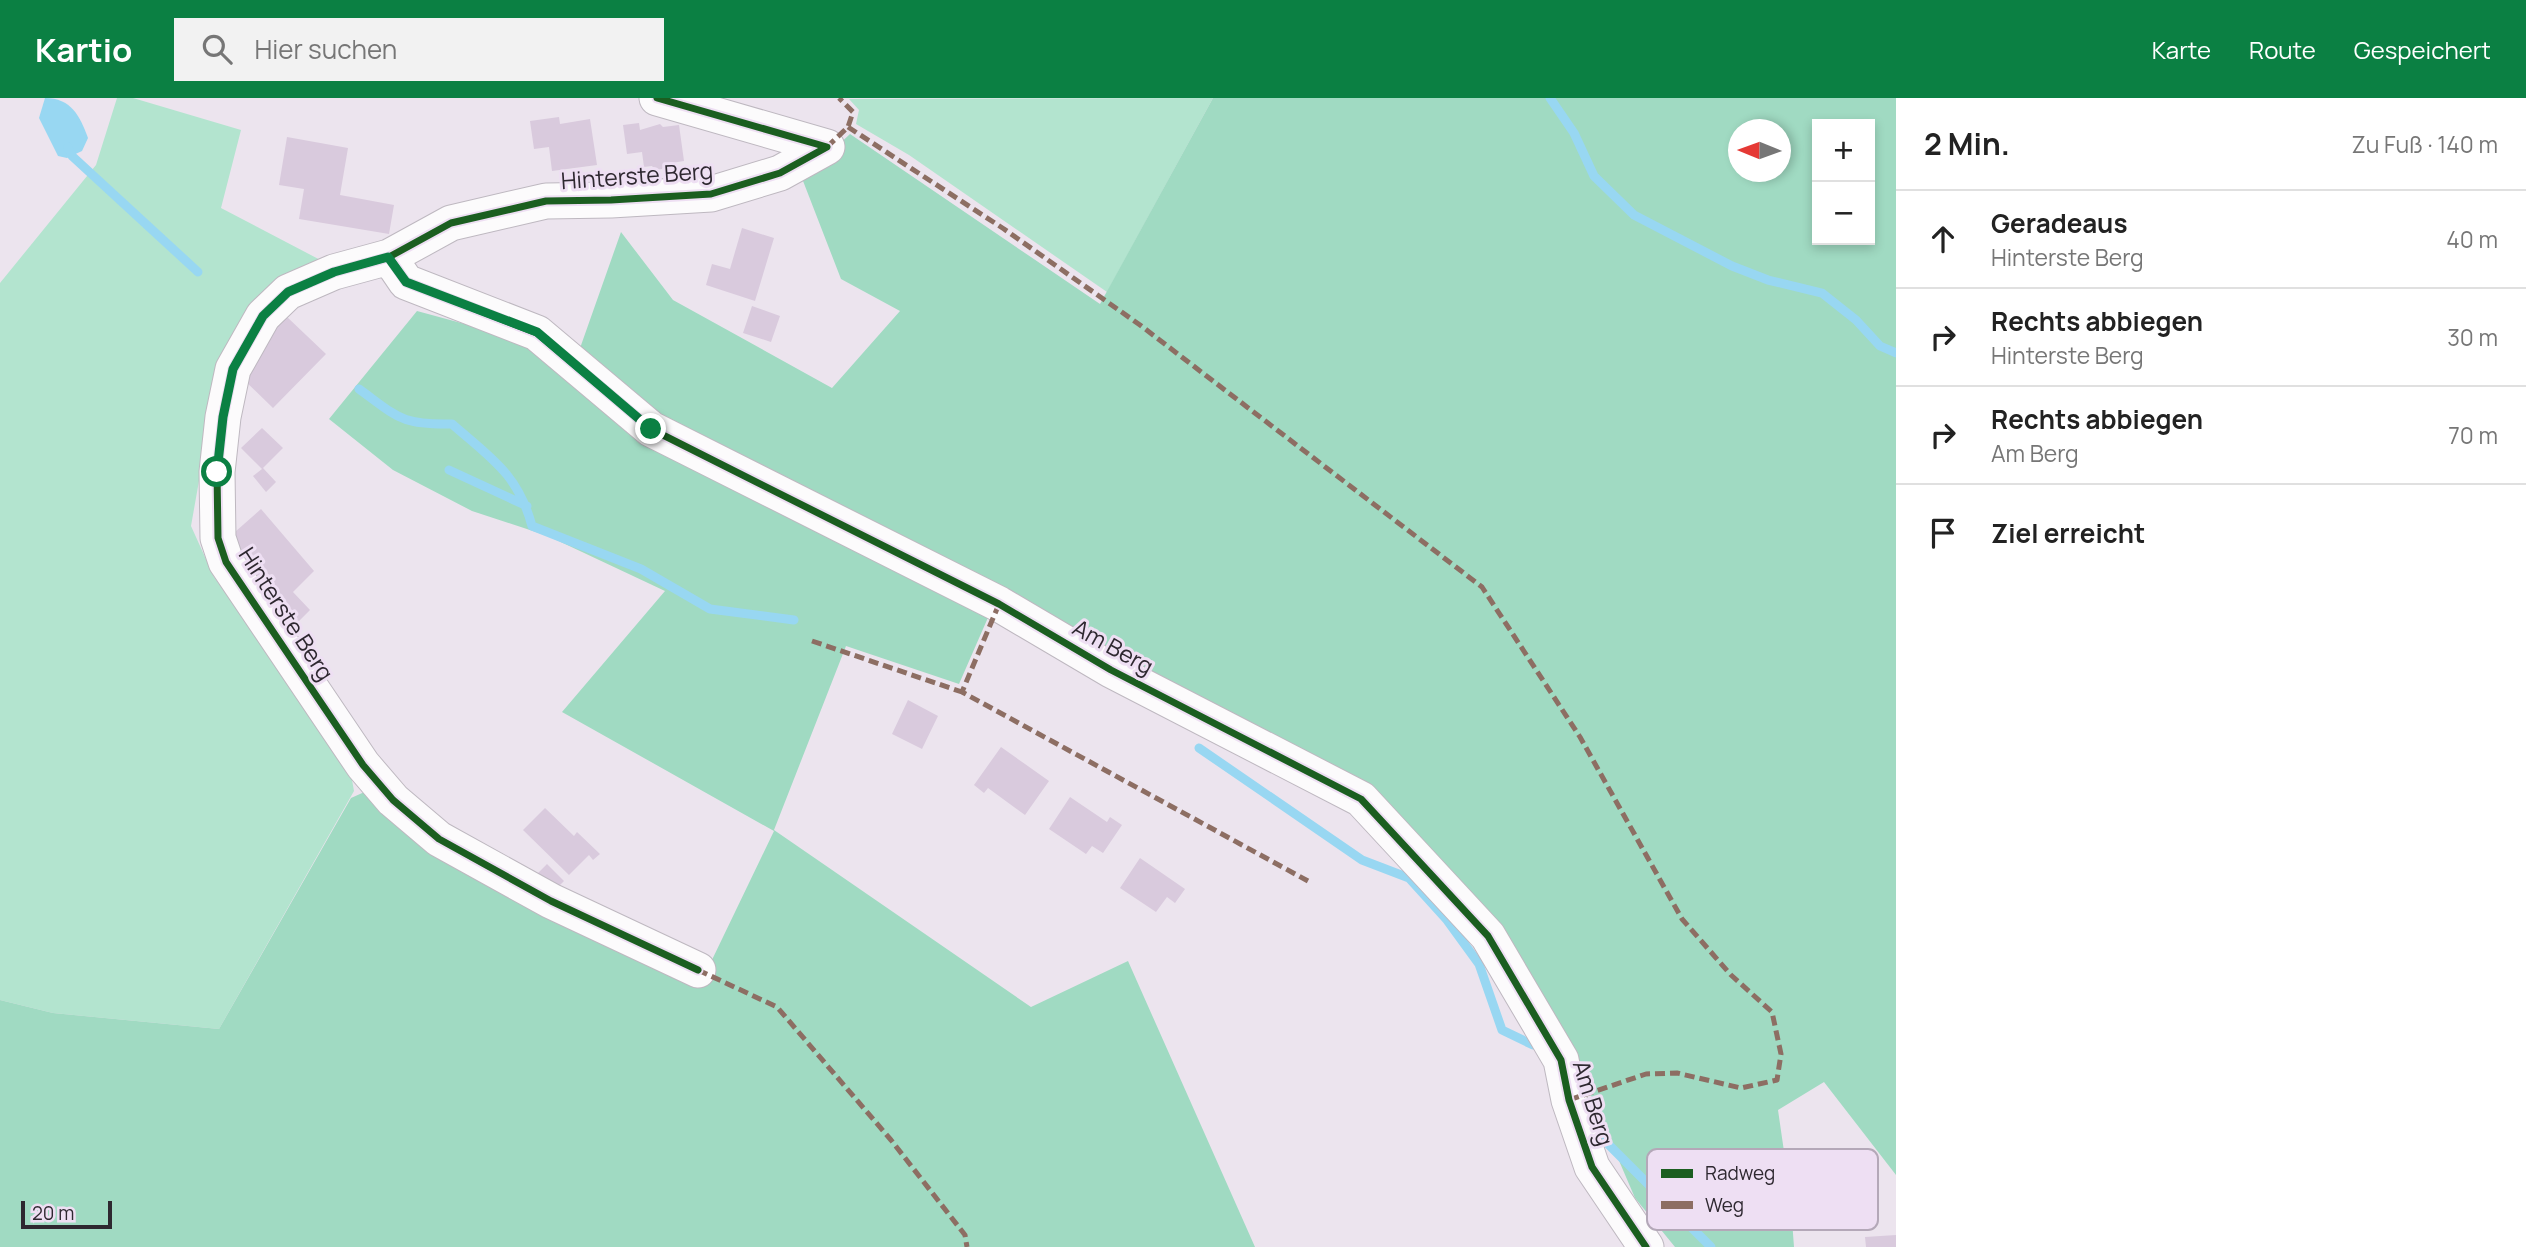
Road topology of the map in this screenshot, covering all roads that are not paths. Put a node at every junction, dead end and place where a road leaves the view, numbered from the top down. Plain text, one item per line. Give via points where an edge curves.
1 (657, 98) edge
2 (388, 257) junction
3 (698, 970) dead end
4 (1646, 1247) edge

1 - 2 street, Hinterste Berg via 827,147 780,173 711,194 546,201 451,223
2 - 3 street, Hinterste Berg via 334,272 288,292 263,316 233,369 217,472 218,538 226,562 363,765 393,800 439,839 551,901
2 - 4 street, Am Berg via 406,282 537,332 651,429 999,604 1111,670 1361,799 1488,936 1561,1060 1592,1167

